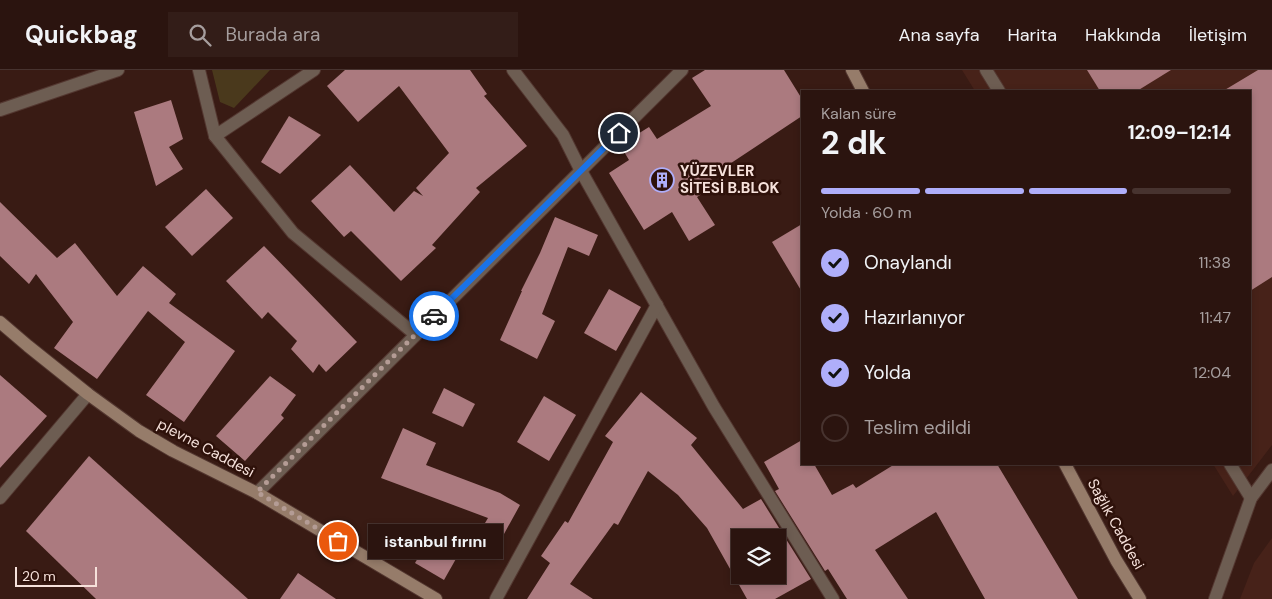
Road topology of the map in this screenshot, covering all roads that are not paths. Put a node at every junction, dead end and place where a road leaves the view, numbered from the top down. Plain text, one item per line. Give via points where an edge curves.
1 (118, 70) edge
2 (199, 70) edge
3 (314, 70) edge
4 (513, 70) edge
5 (682, 70) edge
6 (852, 70) edge
7 (986, 70) edge
8 (862, 90) edge
9 (998, 90) edge
10 (0, 110) edge
11 (215, 136) junction
12 (581, 171) junction
13 (657, 305) junction
14 (0, 322) edge
15 (416, 335) junction
16 (88, 394) junction
17 (1065, 465) edge
18 (1231, 465) edge
19 (1272, 470) edge
20 (257, 492) junction
21 (0, 498) edge
22 (1252, 498) junction
23 (436, 599) edge
24 (496, 599) edge
25 (833, 599) edge
26 (1140, 599) edge
27 (1215, 599) edge

1 - 10 street
2 - 11 street
3 - 11 street
4 - 12 street via 563,135
5 - 12 street
6 - 8 street
7 - 9 street
11 - 15 street via 293,233
12 - 13 street
12 - 15 street
13 - 24 street
13 - 25 street via 714,407
14 - 16 street, plevne Caddesi
15 - 20 street
16 - 20 street, plevne Caddesi via 173,451
16 - 21 street
17 - 26 street, Sağlık Caddesi
18 - 22 street
19 - 22 street
20 - 23 street, plevne Caddesi
22 - 27 street

